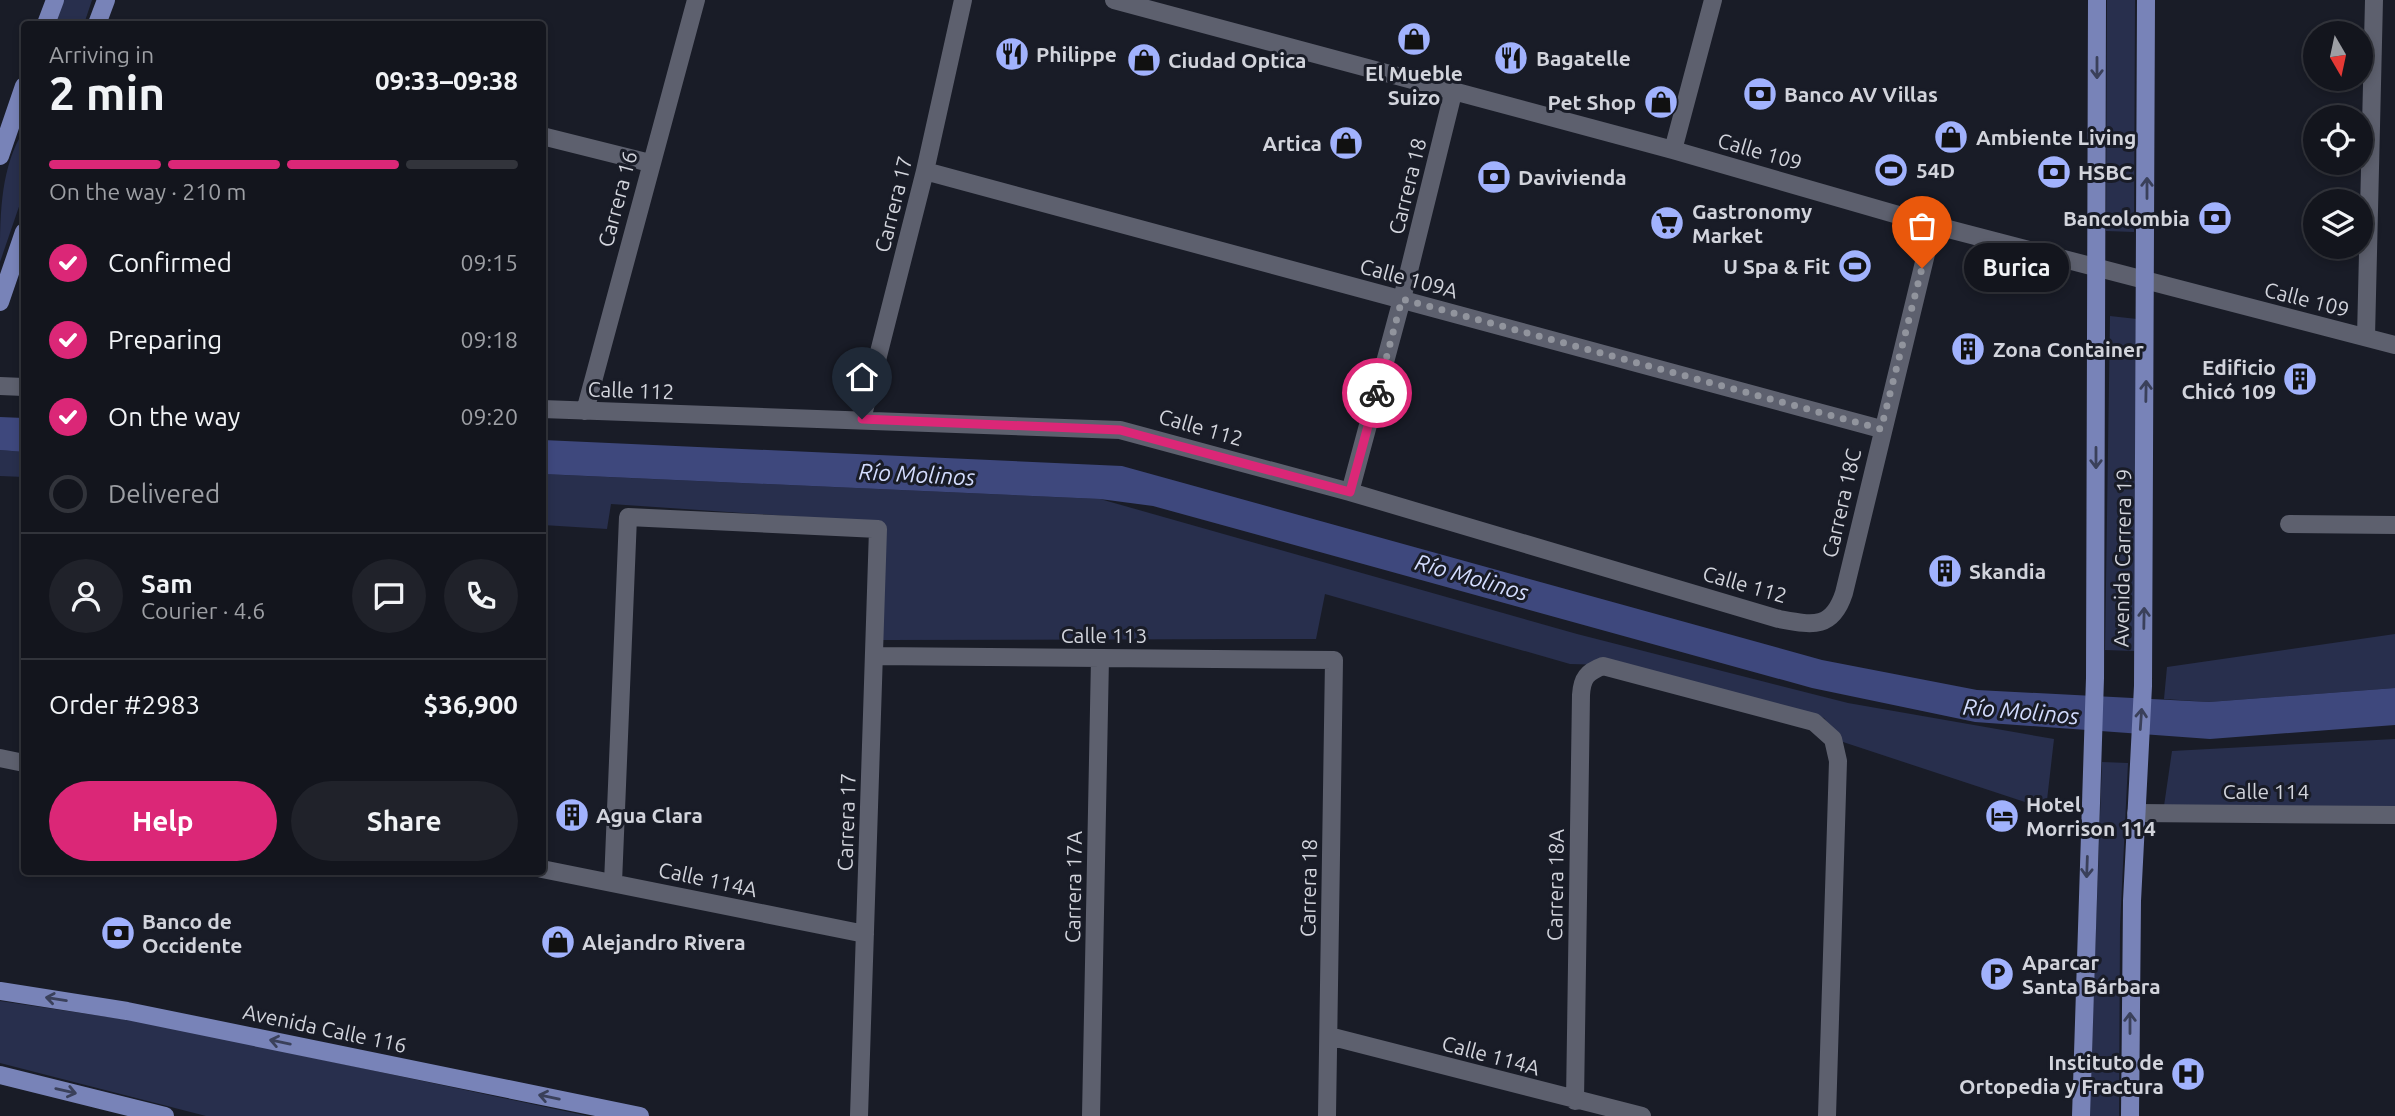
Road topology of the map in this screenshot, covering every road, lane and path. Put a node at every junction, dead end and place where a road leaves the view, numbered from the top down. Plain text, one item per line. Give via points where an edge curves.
1 (55, 0) edge
2 (106, 0) edge
3 (696, 0) edge
4 (963, 0) edge
5 (1114, 0) edge
6 (1713, 0) edge
7 (2097, 0) edge
8 (2146, 0) edge
9 (2374, 0) edge
10 (47, 21) edge
11 (98, 21) edge
12 (1453, 93) junction
13 (21, 95) edge
14 (21, 118) edge
15 (546, 137) edge
16 (3, 149) edge
17 (1673, 150) junction
18 (650, 163) junction
19 (925, 171) junction
20 (1933, 225) junction
21 (21, 241) edge
22 (2097, 267) junction
23 (2147, 281) junction
24 (1402, 299) junction
25 (0, 302) edge
26 (2366, 337) junction
27 (2395, 345) edge
28 (0, 386) edge
29 (21, 387) edge
30 (546, 410) edge
31 (585, 411) junction
32 (862, 419) junction
33 (1881, 429) junction
34 (1350, 492) junction
35 (2289, 524) dead end
36 (2395, 525) edge
37 (1824, 622) joint
38 (874, 656) junction
39 (1100, 658) junction
40 (1334, 660) joint
41 (0, 758) edge
42 (21, 762) edge
43 (2136, 813) junction
44 (2395, 815) edge
45 (546, 870) edge
46 (613, 883) junction
47 (865, 934) junction
48 (0, 991) edge
49 (1329, 1036) junction
50 (0, 1075) edge
51 (1575, 1101) junction
52 (165, 1116) edge
53 (640, 1116) edge
54 (859, 1116) edge
55 (1091, 1116) edge
56 (1327, 1116) edge
57 (1642, 1116) edge
58 (1827, 1116) edge
59 (2081, 1116) edge
60 (2130, 1116) edge

1 - 10 main road
2 - 11 main road
3 - 18 street, Carrera 16
4 - 19 street, Carrera 17
5 - 12 street, Calle 109
6 - 17 street
7 -> 22 main road, Avenida Carrera 19
23 -> 8 main road, Avenida Carrera 19
9 - 26 street
12 - 17 street, Calle 109
12 - 24 street, Carrera 18
13 - 16 main road
14 - 16 main road
15 - 18 street
17 - 20 street, Calle 109
18 - 31 street, Carrera 16
19 - 24 street, Calle 109A
19 - 32 street, Carrera 17
20 - 22 street, Calle 109
20 - 33 street, Carrera 18C
21 - 25 main road
22 - 23 street, Calle 109
22 -> 59 main road, Avenida Carrera 19 via 2095,692
23 - 26 street, Calle 109
43 -> 23 main road, Avenida Carrera 19 via 2144,687
24 - 33 street, Calle 109A
24 - 34 street, Carrera 18
26 - 27 street, Calle 109
28 - 29 street
30 - 31 street, Calle 112
31 - 32 street, Calle 112
32 - 34 street, Calle 112 via 1120,430
33 - 37 street, Carrera 18C via 1839,611
34 - 37 street, Calle 112 via 1779,619
35 - 36 street
38 - 39 street, Calle 113
38 - 46 street, Carrera 17 via 878,529 628,517
38 - 47 street, Carrera 17
39 - 40 street, Calle 113
39 - 55 street, Carrera 17A
40 - 49 street, Carrera 18
41 - 42 street
43 - 44 street, Calle 114
60 -> 43 main road, Avenida Carrera 19
45 - 46 street, Calle 114A
46 - 47 street, Calle 114A
47 - 54 street, Carrera 17
53 -> 48 main road, Avenida Calle 116 via 140,1013
49 - 51 street, Calle 114A
49 - 56 street, Carrera 18
50 -> 52 main road
51 - 57 street, Calle 114A
51 - 58 street, Carrera 18A via 1580,695 1589,671 1603,666 1814,722 1833,738 1838,761

